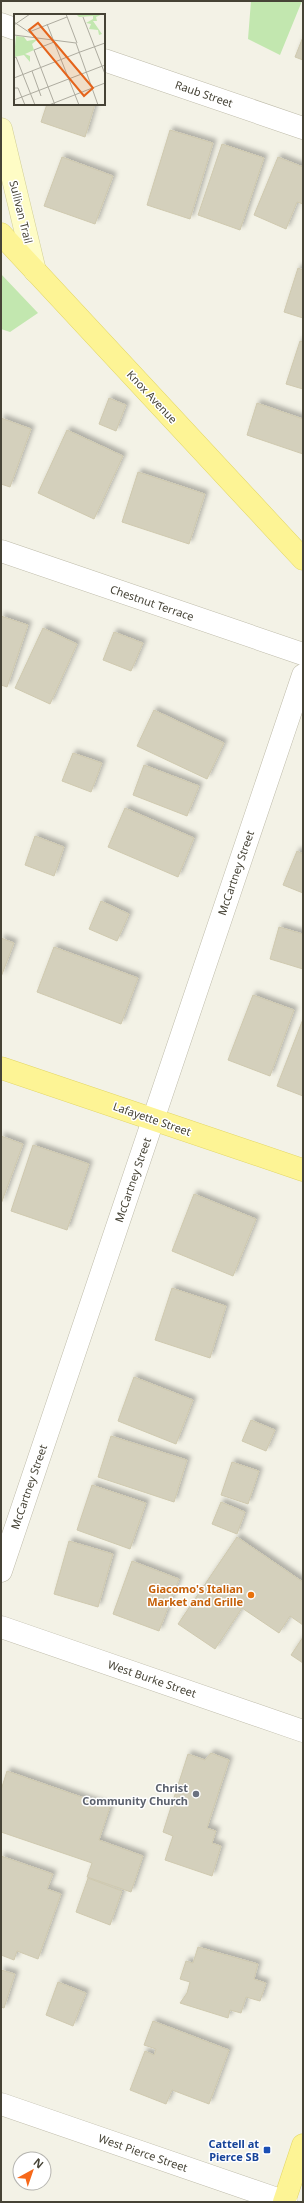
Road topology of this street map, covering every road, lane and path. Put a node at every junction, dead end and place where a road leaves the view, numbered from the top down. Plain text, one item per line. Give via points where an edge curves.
1 (1, 24) edge
2 (14, 29) edge
3 (105, 60) edge
4 (303, 128) edge
5 (1, 129) edge
6 (1, 234) edge
7 (35, 271) junction
8 (1, 551) edge
9 (303, 559) edge
10 (303, 654) edge
11 (303, 675) edge
12 (1, 1068) edge
13 (153, 1119) junction
14 (303, 1170) edge
15 (1, 1571) edge
16 (1, 1627) edge
17 (303, 1731) edge
18 (1, 2104) edge
19 (303, 2145) edge
20 (285, 2202) edge

1 - 2 street
3 - 4 street, Raub Street
5 - 7 street, Sullivan Trail
6 - 7 main road, Knox Avenue
7 - 9 main road, Knox Avenue
8 - 10 street, Chestnut Terrace
11 - 13 street, McCartney Street
12 - 13 main road, Lafayette Street
13 - 14 main road, Lafayette Street
13 - 15 street, McCartney Street
16 - 17 street, West Burke Street
18 - 20 street, West Pierce Street
19 - 20 main road

